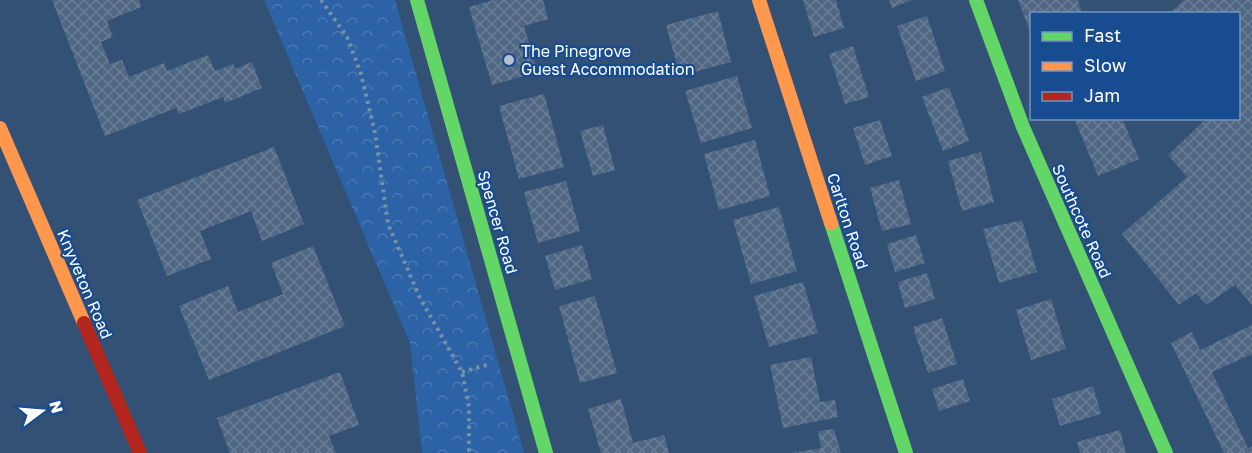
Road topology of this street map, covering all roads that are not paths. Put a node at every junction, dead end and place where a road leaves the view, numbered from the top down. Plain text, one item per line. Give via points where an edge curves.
1 (417, 0) edge
2 (759, 0) edge
3 (976, 0) edge
4 (0, 128) edge
5 (140, 453) edge
6 (546, 453) edge
7 (906, 453) edge
8 (1166, 453) edge

1 - 6 street, Spencer Road
2 - 7 street, Carlton Road
3 - 8 street, Southcote Road via 1023,127
4 - 5 street, Knyveton Road

